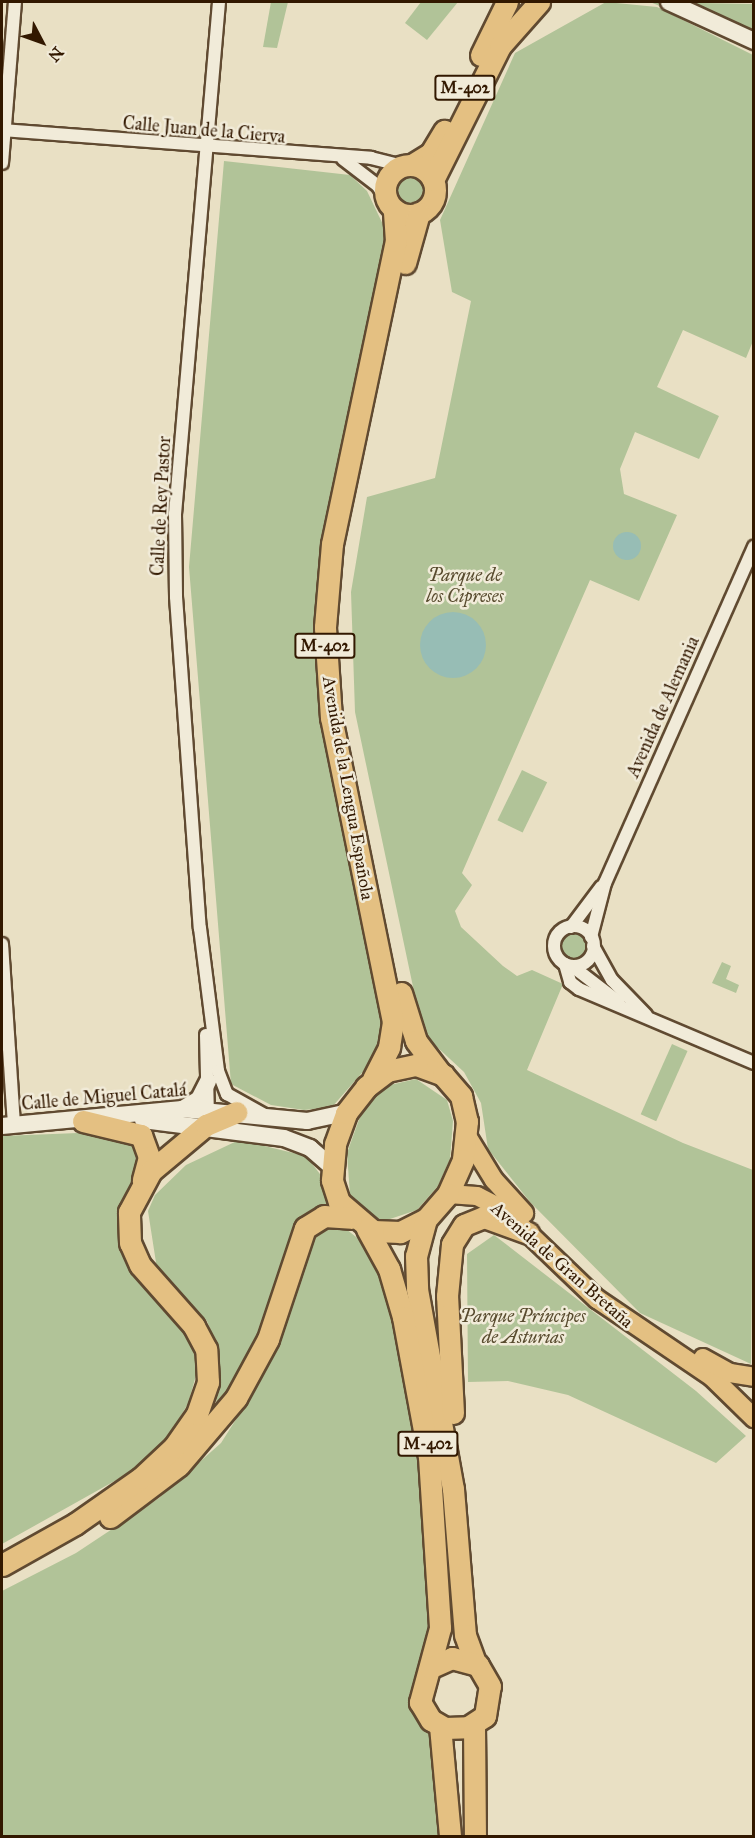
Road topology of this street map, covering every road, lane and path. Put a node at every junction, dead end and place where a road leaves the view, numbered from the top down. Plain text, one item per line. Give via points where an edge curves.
1 (15, 2) edge
2 (219, 2) edge
3 (507, 2) edge
4 (539, 2) edge
5 (669, 2) edge
6 (753, 41) edge
7 (3, 130) edge
8 (207, 148) junction
9 (343, 159) junction
10 (2, 163) edge
11 (407, 165) junction
12 (433, 180) junction
13 (391, 206) junction
14 (419, 213) junction
15 (753, 546) edge
16 (605, 883) junction
17 (571, 927) junction
18 (592, 942) junction
19 (2, 944) edge
20 (568, 965) junction
21 (208, 1013) junction
22 (649, 1018) junction
23 (753, 1062) edge
24 (439, 1072) junction
25 (373, 1079) junction
26 (208, 1081) junction
27 (182, 1108) junction
28 (236, 1112) joint
29 (346, 1113) junction
30 (208, 1116) junction
31 (270, 1117) junction
32 (57, 1120) junction
33 (83, 1121) junction
34 (8, 1125) edge
35 (467, 1136) junction
36 (332, 1167) junction
37 (143, 1180) junction
38 (448, 1194) junction
39 (426, 1219) junction
40 (359, 1224) junction
41 (528, 1233) junction
42 (753, 1377) edge
43 (753, 1418) edge
44 (110, 1501) junction
45 (456, 1510) junction
46 (2, 1551) edge
47 (2, 1565) edge
48 (2, 1576) edge
49 (475, 1663) junction
50 (430, 1668) junction
51 (474, 1725) junction
52 (440, 1726) junction
53 (450, 1836) edge
54 (474, 1836) edge

1 - 7 street
2 - 8 street, Calle de Rey Pastor
3 - 11 highway, M-402 via 438,142
4 - 12 highway, M-402 via 500,46
5 - 6 street
7 - 8 street, Calle Juan de la Cierva
7 - 10 street
8 - 9 street, Calle Juan de la Cierva
8 - 21 street, Calle de Rey Pastor via 175,561
9 - 11 street, Calle Juan de la Cierva
9 - 13 street via 378,186
11 - 12 highway
11 - 13 highway, M-402 via 389,176
12 - 14 highway, M-402 via 434,196
13 - 14 highway
13 - 25 highway, Avenida de la Lengua Española / M-402 via 396,241 332,544 325,627 331,718 393,1022 389,1047
14 - 24 highway, Avenida de la Lengua Española / M-402 via 348,533 339,632 344,716 404,1006 416,1041
15 - 16 street, Avenida de Alemania
16 - 17 street, Avenida de Alemania
16 - 18 street, Avenida de Alemania
17 - 18 street
17 - 20 street via 559,934 554,945
18 - 20 street via 584,963
18 - 22 street via 612,980
19 - 34 street
20 - 22 street via 570,982 579,989
21 - 26 street, Calle de Rey Pastor
21 - 31 street, Calle de Rey Pastor via 224,1092
22 - 23 street
24 - 25 highway, M-402 via 403,1066
24 - 35 highway, M-402 via 461,1095
25 - 29 highway, M-402
26 - 27 street via 199,1099
26 - 30 street, Calle de Rey Pastor
27 - 30 street, Calle de Miguel Catalá
27 - 32 street, Calle de Miguel Catalá
28 - 30 highway
28 - 31 street
29 - 31 street via 313,1121
29 - 36 highway, M-402
30 - 33 street
30 - 36 street via 291,1140
30 - 37 highway
32 - 33 street
32 - 34 street, Calle de Miguel Catalá
33 - 37 highway via 141,1135 149,1157
35 - 38 highway, M-402
35 - 42 main road, Avenida de Gran Bretaña via 503,1192 605,1291 704,1359
36 - 40 highway, M-402 via 336,1197
37 - 44 highway via 129,1212 132,1250 143,1271 199,1333 208,1357 208,1382 182,1439
38 - 39 highway, M-402
38 - 41 main road, Avenida de Gran Bretaña via 494,1203
39 - 40 highway, M-402 via 400,1232
39 - 45 highway, M-402 via 417,1250 417,1289
40 - 48 highway via 320,1217 303,1232 258,1361 221,1419 184,1460 111,1517
40 - 50 highway, M-402 via 398,1299 427,1437 440,1628
41 - 43 main road, Avenida de Gran Bretaña via 608,1308 712,1377
41 - 45 highway via 496,1218 478,1218 460,1229 450,1250 447,1312
44 - 46 highway
44 - 47 highway
45 - 49 highway, M-402 via 465,1635
49 - 50 highway via 452,1658
49 - 51 highway via 489,1680 491,1696 485,1716
50 - 52 highway via 420,1686 420,1702
51 - 52 highway via 457,1730
51 - 54 highway
52 - 53 highway

